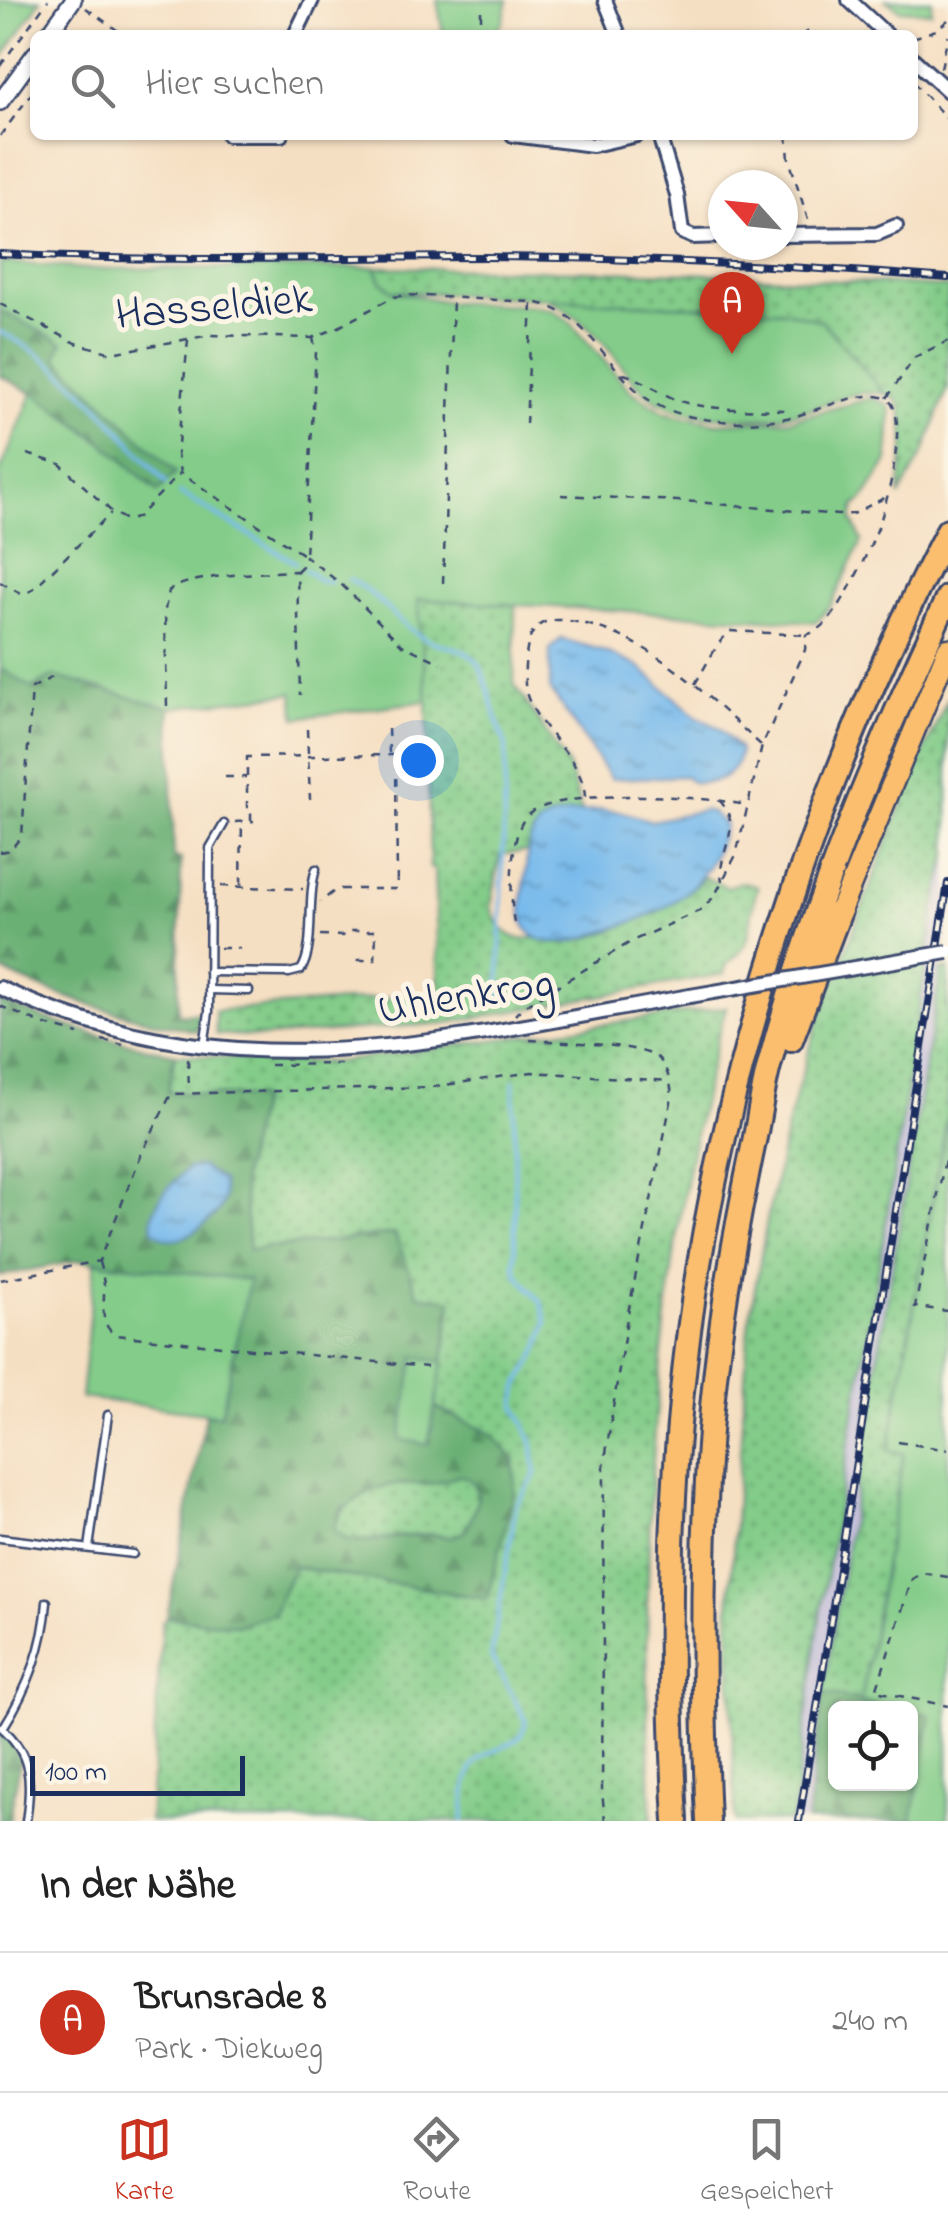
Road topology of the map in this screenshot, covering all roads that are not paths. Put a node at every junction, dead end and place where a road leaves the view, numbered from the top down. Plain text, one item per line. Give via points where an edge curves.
1 (312, 0) edge
2 (605, 0) edge
3 (849, 0) edge
4 (79, 4) edge
5 (53, 30) edge
6 (297, 30) edge
7 (617, 30) edge
8 (882, 30) edge
9 (918, 64) edge
10 (30, 71) edge
11 (948, 91) edge
12 (0, 102) edge
13 (553, 140) edge
14 (614, 140) edge
15 (660, 140) edge
16 (896, 226) dead end
17 (798, 235) edge
18 (708, 236) edge
19 (948, 530) edge
20 (948, 597) edge
21 (948, 650) edge
22 (224, 824) road end
23 (316, 869) dead end
24 (840, 911) joint
25 (948, 952) edge
26 (209, 972) junction
27 (0, 988) edge
28 (209, 990) junction
29 (248, 991) dead end
30 (204, 1048) junction
31 (755, 1138) junction
32 (108, 1416) dead end
33 (0, 1538) edge
34 (89, 1548) junction
35 (133, 1554) dead end
36 (47, 1602) dead end
37 (2, 1728) edge
38 (26, 1821) edge
39 (676, 1821) edge
40 (708, 1821) edge

1 - 6 street
2 - 7 street
3 - 8 street
4 - 5 street
9 - 11 street
10 - 12 street
13 - 14 street
15 - 18 street via 682,232
16 - 17 street via 877,234
19 - 39 highway via 816,835 752,1027 717,1169 686,1354 675,1472 670,1600
20 - 31 highway via 804,949
21 - 24 highway
22 - 26 lane via 210,848
23 - 26 lane via 306,961 294,973
24 - 31 highway
25 - 30 street, Uhlenkrog, bridge via 334,1052
26 - 28 lane
27 - 30 street, Uhlenkrog via 114,1030
28 - 29 lane
28 - 30 lane
31 - 40 highway via 730,1269 707,1478 702,1659
32 - 34 lane
33 - 34 lane
34 - 35 lane
36 - 37 lane via 34,1665
37 - 38 lane via 27,1759

